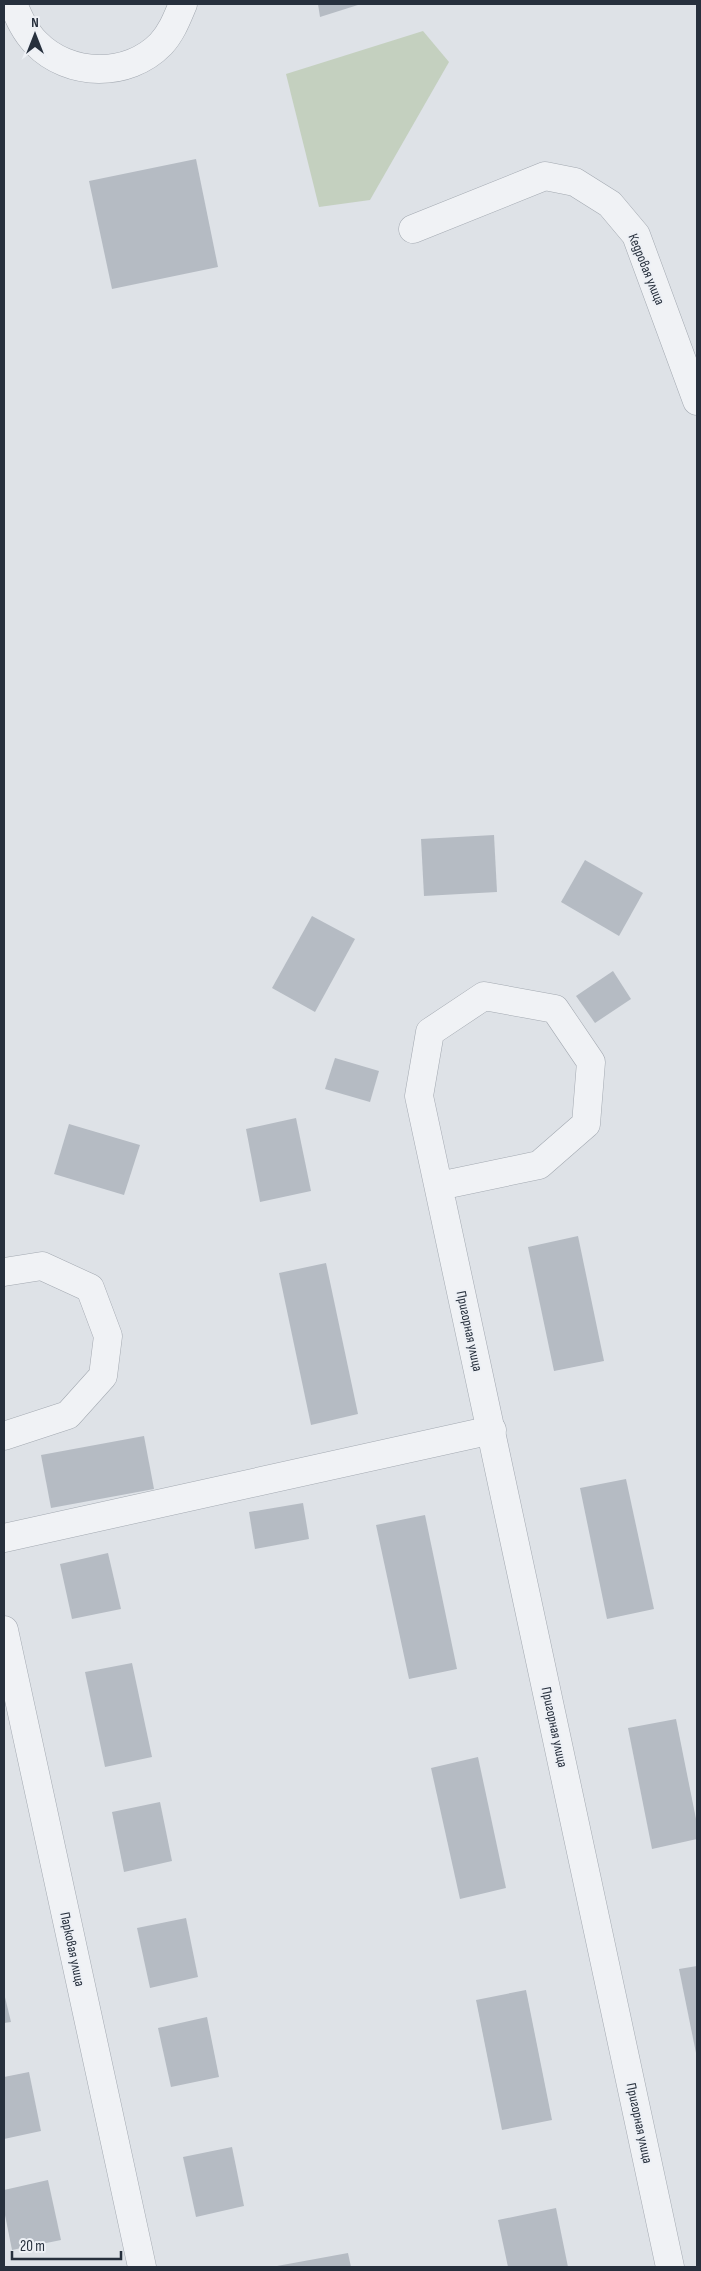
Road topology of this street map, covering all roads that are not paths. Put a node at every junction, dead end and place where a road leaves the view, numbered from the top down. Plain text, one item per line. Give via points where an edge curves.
1 (13, 4) edge
2 (183, 4) edge
3 (413, 228) dead end
4 (697, 401) edge
5 (438, 1186) junction
6 (4, 1272) edge
7 (492, 1430) junction
8 (4, 1436) edge
9 (4, 1538) edge
10 (4, 1630) edge
11 (142, 2267) edge
12 (670, 2267) edge

1 - 2 street via 22,25 54,58 75,66 98,69 121,67 142,58 160,44 174,25
3 - 4 street, Кедровая улица via 545,176 576,182 610,204 636,235
5 - 5 street, Пригорная улица via 419,1096 430,1032 484,996 555,1009 591,1062 586,1124 539,1165
5 - 7 street, Пригорная улица
6 - 8 street via 42,1266 90,1288 108,1336 103,1376 68,1415
7 - 9 street
7 - 12 street, Пригорная улица
10 - 11 street, Парковая улица

